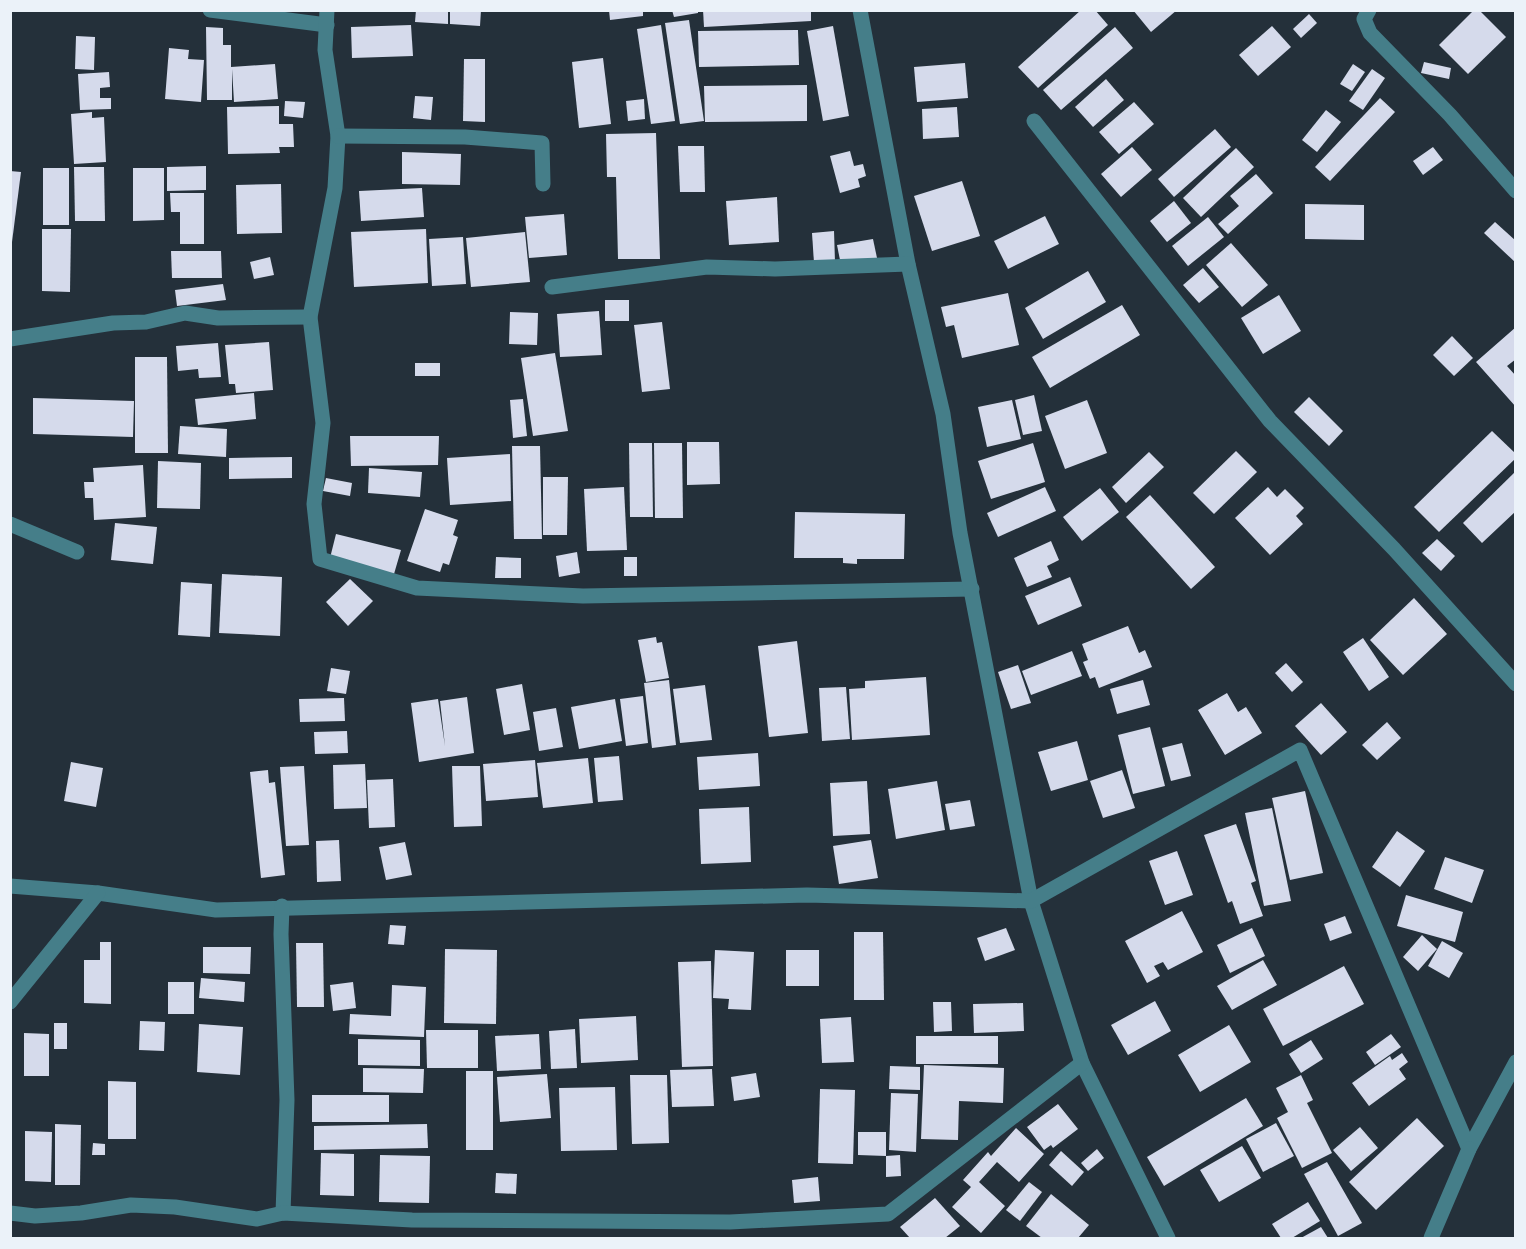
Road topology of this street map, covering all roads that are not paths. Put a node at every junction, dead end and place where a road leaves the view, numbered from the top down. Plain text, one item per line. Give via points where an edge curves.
1 (210, 10) edge
2 (860, 10) edge
3 (1362, 13) edge
4 (327, 18) edge
5 (1034, 121) dead end
6 (338, 136) junction
7 (543, 184) dead end
8 (1515, 191) edge
9 (908, 264) junction
10 (552, 287) dead end
11 (310, 317) junction
12 (10, 339) edge
13 (10, 524) edge
14 (76, 552) dead end
15 (972, 589) junction
16 (1515, 684) edge
17 (10, 886) edge
18 (98, 893) junction
19 (1030, 900) junction
20 (282, 906) junction
21 (10, 1002) edge
22 (1515, 1062) edge
23 (1082, 1063) junction
24 (1469, 1149) junction
25 (10, 1213) edge
26 (283, 1213) junction
27 (1168, 1239) edge
28 (1431, 1239) edge

1 - 4 street
2 - 9 street
3 - 8 street via 1370,33 1450,115
4 - 6 street via 325,50
5 - 16 street via 1270,421 1394,549
6 - 7 street via 465,137 542,143
6 - 11 street via 335,188
9 - 10 street via 855,268 707,267
9 - 15 street via 943,414
11 - 12 street via 219,318 185,313 146,322 113,323
11 - 15 street via 323,423 314,504 320,559 417,588 583,596
13 - 14 street
15 - 19 street
17 - 18 street
18 - 20 street via 216,910
18 - 21 street
19 - 20 street via 807,895
19 - 23 street
19 - 24 street via 1300,750
20 - 26 street via 287,1100
22 - 24 street
23 - 26 street via 888,1214 718,1222 412,1220
23 - 27 street
24 - 28 street
25 - 26 street via 81,1213 131,1205 257,1219

